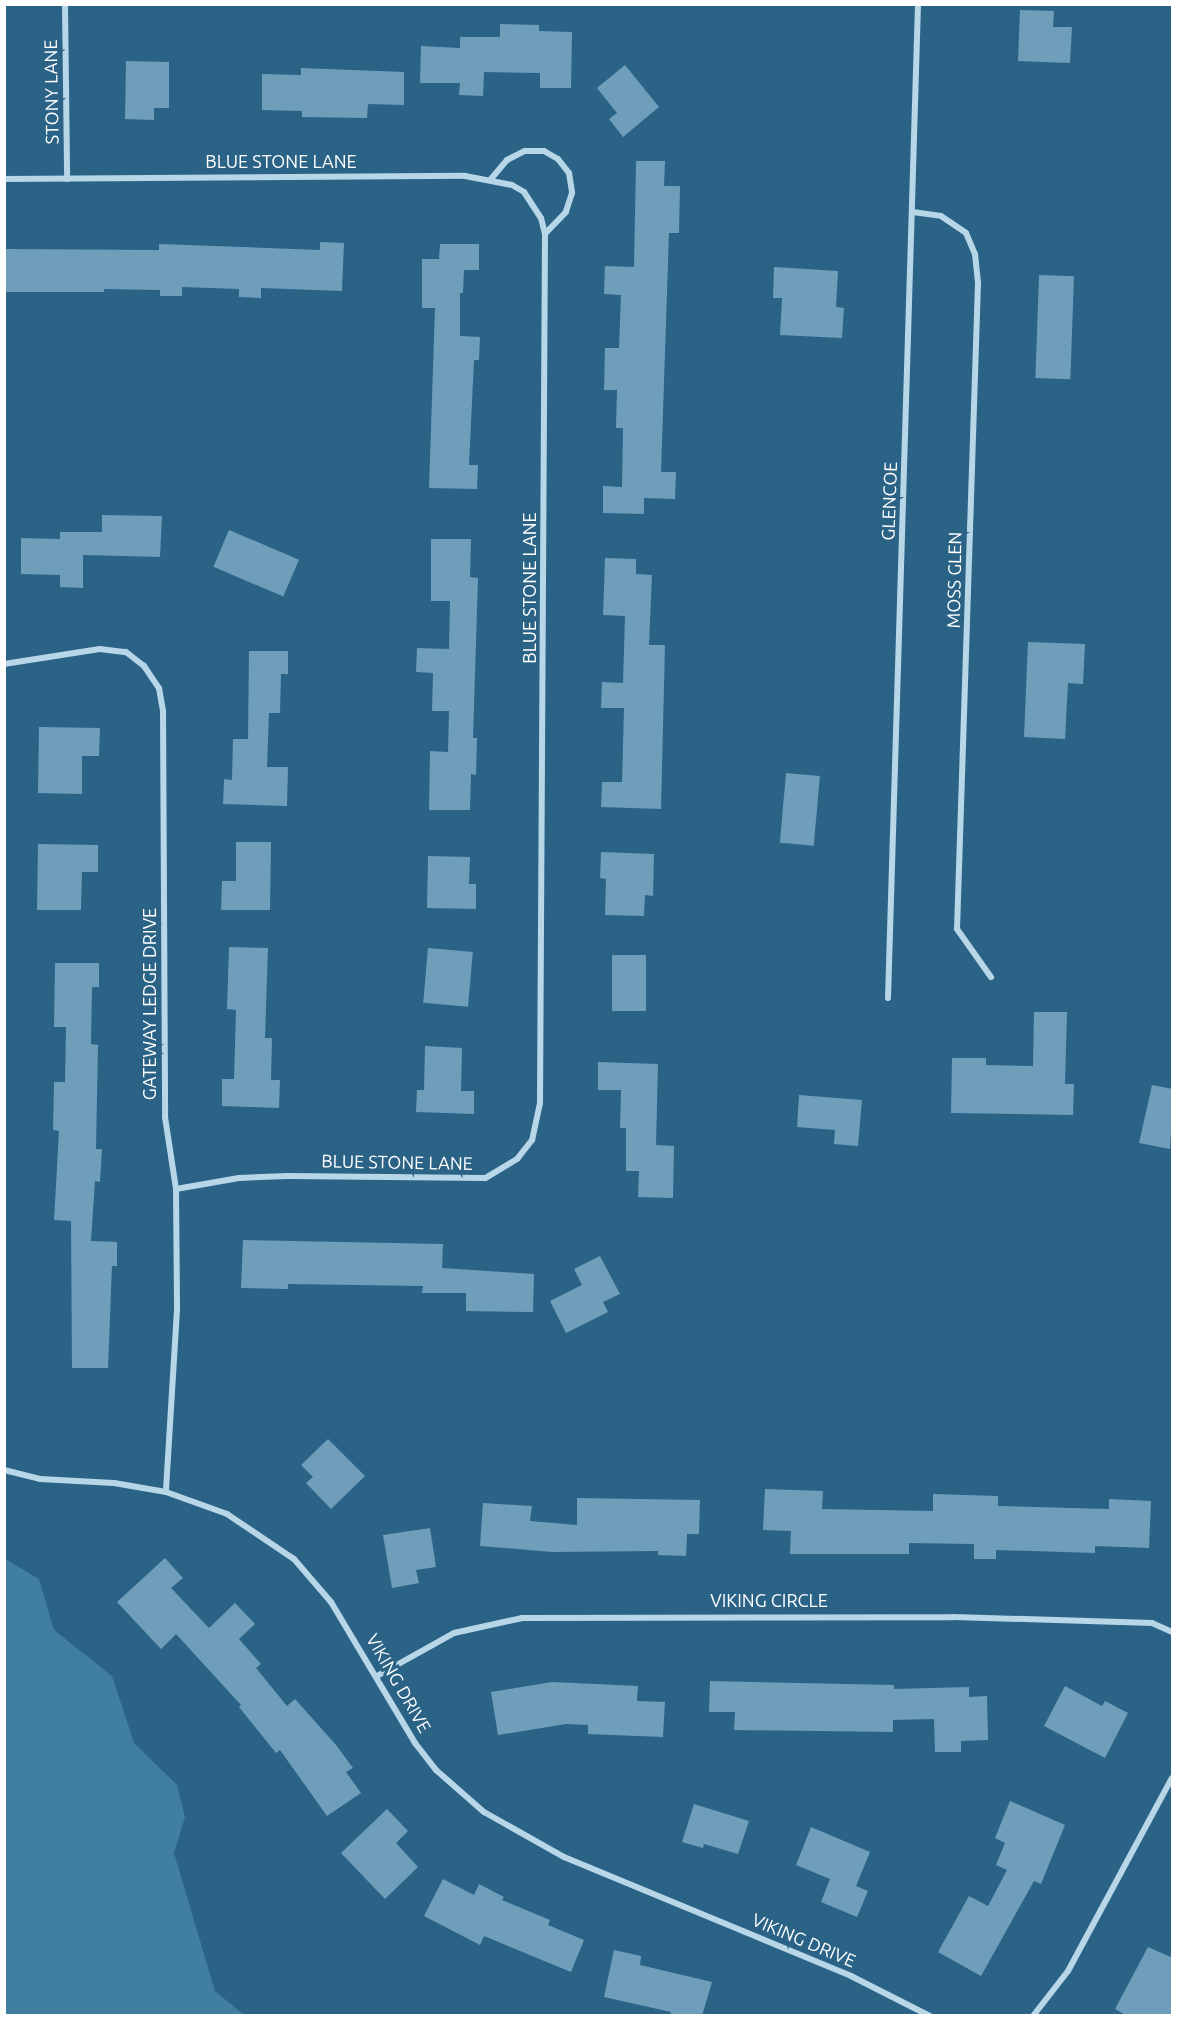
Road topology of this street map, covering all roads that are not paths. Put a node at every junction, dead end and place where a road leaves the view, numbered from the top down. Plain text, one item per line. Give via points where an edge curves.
1 (65, 4) edge
2 (918, 4) edge
3 (67, 179) junction
4 (491, 179) junction
5 (4, 180) edge
6 (914, 212) junction
7 (545, 234) junction
8 (4, 664) edge
9 (991, 977) dead end
10 (888, 998) dead end
11 (176, 1189) junction
12 (4, 1470) edge
13 (166, 1492) junction
14 (1172, 1630) edge
15 (377, 1677) junction
16 (1173, 1778) edge
17 (930, 2016) edge
18 (1033, 2016) edge

1 - 3 street, STONY LANE
2 - 6 street, GLENCOE
3 - 4 street, BLUE STONE LANE
3 - 5 street, BLUE STONE LANE
4 - 7 street, BLUE STONE LANE via 524,192 538,211
4 - 7 street via 507,160 525,151 544,151 558,159 569,173 572,193 566,212
6 - 9 street, MOSS GLEN via 941,216 966,232 976,263 957,929
6 - 10 street, GLENCOE
7 - 11 street, BLUE STONE LANE via 540,1102 532,1140 517,1159 485,1178 288,1176 239,1178
8 - 11 street, GATEWAY LEDGE DRIVE via 100,649 126,652 144,666 159,688 163,711 165,1117
11 - 13 street, GATEWAY LEDGE DRIVE via 177,1310
12 - 13 street, VIKING DRIVE via 40,1479 114,1483
13 - 15 street, VIKING DRIVE via 227,1514 294,1559 331,1602
14 - 15 street, VIKING CIRCLE via 1152,1623 953,1617 522,1618 462,1629
15 - 17 street, VIKING DRIVE via 399,1721 431,1764 463,1797 502,1824 564,1857 841,1972
16 - 18 street via 1068,1971

